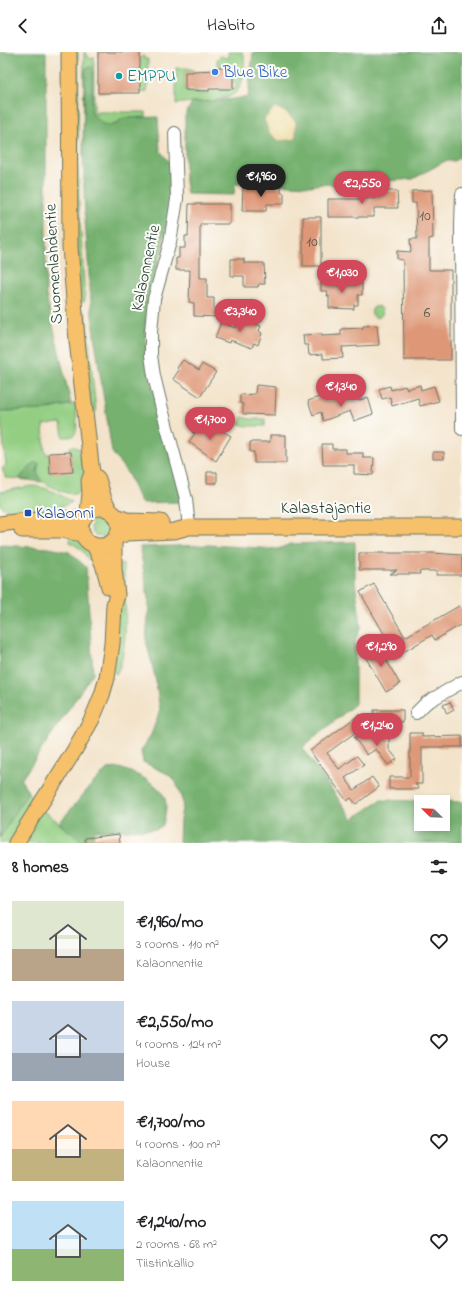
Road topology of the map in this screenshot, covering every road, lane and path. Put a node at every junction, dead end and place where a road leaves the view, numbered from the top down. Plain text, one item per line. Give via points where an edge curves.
1 (69, 52) edge
2 (175, 133) dead end
3 (462, 194) edge
4 (462, 429) edge
5 (92, 473) junction
6 (113, 514) junction
7 (86, 515) junction
8 (0, 525) edge
9 (462, 526) edge
10 (189, 527) junction
11 (83, 534) junction
12 (115, 538) junction
13 (94, 545) junction
14 (114, 605) junction
15 (462, 682) edge
16 (416, 713) dead end
17 (16, 843) edge

1 - 5 main road, Suomenlahdentie via 70,246 77,341
2 - 10 street, Kalaonnentie via 177,199 170,242 154,299 151,355 161,405 186,498
3 - 4 street
5 - 6 main road, Suomenlahdentie via 98,479 104,499
5 - 7 main road, Suomenlahdentie
6 - 7 main road via 102,508
6 - 10 main road, Kalastajantie via 129,521 174,522
6 - 12 main road via 119,524
7 - 8 main road via 22,520
7 - 11 main road via 82,526
8 - 11 main road via 23,530 69,531
9 - 10 main road, Kalastajantie
10 - 12 main road, Kalastajantie via 174,531 127,533
11 - 13 main road via 87,541
12 - 13 main road via 105,546
12 - 14 main road via 114,568 117,595
13 - 14 main road via 103,564
14 - 17 main road via 112,644 102,696 74,751
15 - 16 street via 426,703

